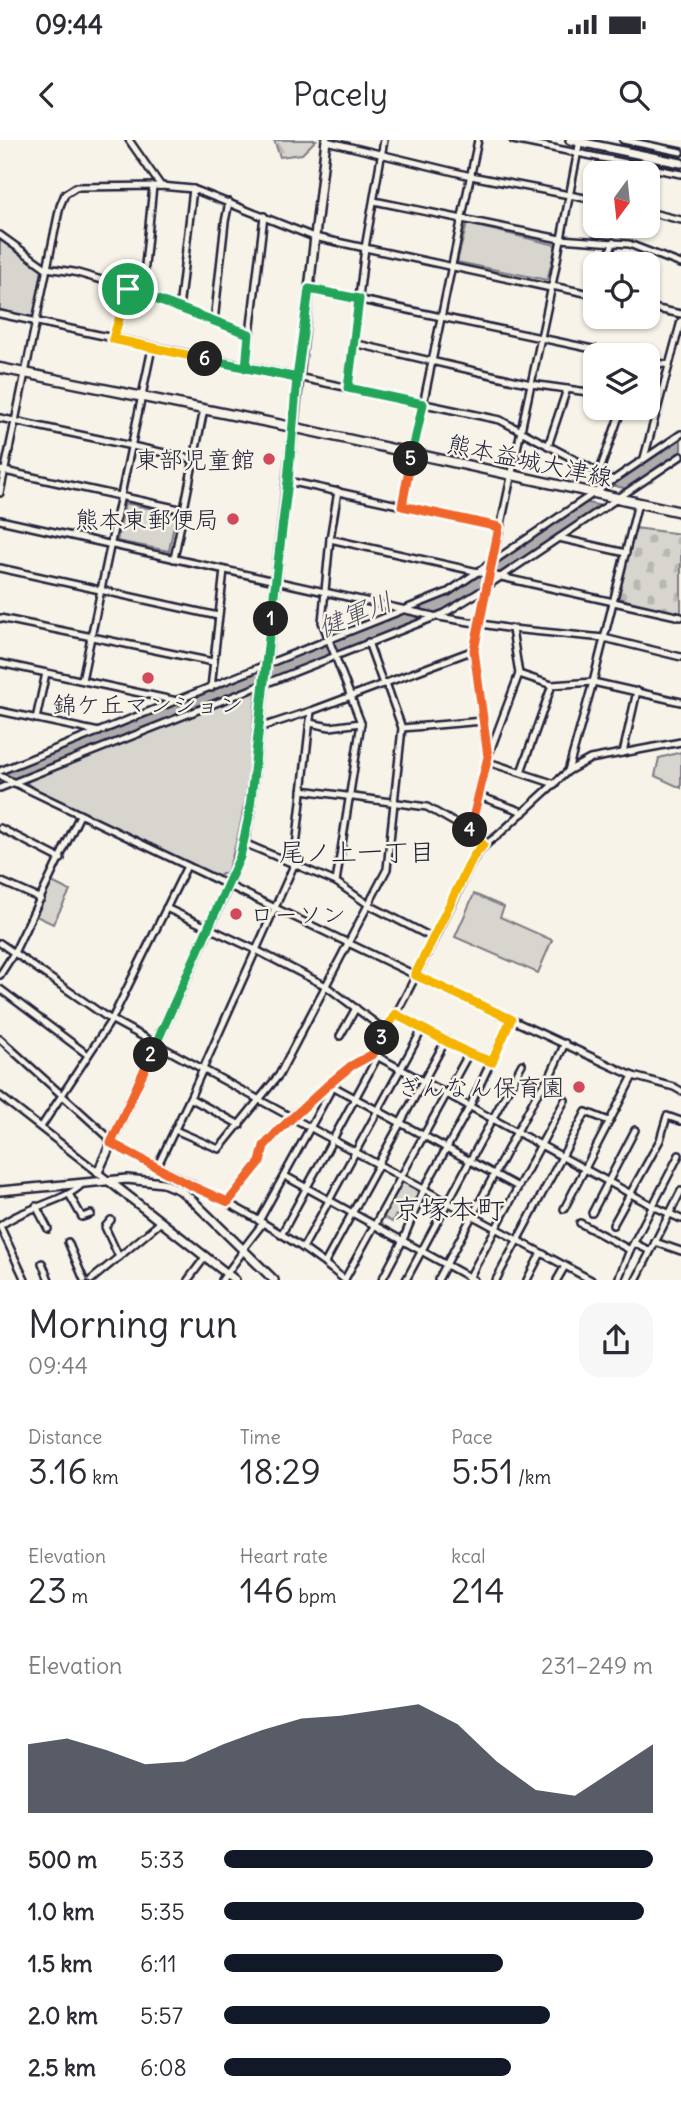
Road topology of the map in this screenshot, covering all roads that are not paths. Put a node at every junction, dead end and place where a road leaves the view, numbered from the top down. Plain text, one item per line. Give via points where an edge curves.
1 (129, 140) edge
2 (326, 140) edge
3 (384, 140) edge
4 (478, 140) edge
5 (513, 140) edge
6 (570, 140) edge
7 (623, 140) edge
8 (580, 141) edge
9 (681, 152) edge
10 (381, 153) junction
11 (578, 153) junction
12 (681, 163) edge
13 (681, 174) edge
14 (471, 176) junction
15 (153, 186) junction
16 (162, 186) junction
17 (193, 189) junction
18 (569, 194) junction
19 (583, 197) edge
20 (374, 201) junction
21 (229, 202) junction
22 (660, 215) edge
23 (264, 216) junction
24 (462, 218) junction
25 (681, 220) edge
26 (0, 235) edge
27 (314, 237) junction
28 (560, 239) junction
29 (613, 242) junction
30 (365, 248) junction
31 (610, 252) edge
32 (681, 264) edge
33 (452, 266) junction
34 (46, 268) junction
35 (552, 287) junction
36 (128, 289) junction
37 (309, 289) junction
38 (583, 293) edge
39 (142, 295) junction
40 (359, 299) junction
41 (179, 309) junction
42 (660, 310) edge
43 (0, 314) edge
44 (681, 314) edge
45 (440, 318) junction
46 (681, 321) edge
47 (35, 322) junction
48 (214, 322) junction
49 (249, 334) junction
50 (539, 338) junction
51 (113, 339) junction
52 (353, 343) junction
53 (583, 347) edge
54 (152, 348) junction
55 (432, 362) junction
56 (660, 363) edge
57 (669, 365) junction
58 (0, 368) edge
59 (246, 368) junction
60 (24, 373) junction
61 (297, 378) junction
62 (531, 384) junction
63 (348, 388) junction
64 (567, 389) junction
65 (583, 391) edge
66 (142, 397) junction
67 (660, 398) edge
68 (423, 404) junction
69 (204, 409) junction
70 (0, 418) edge
71 (618, 420) edge
72 (654, 420) edge
73 (15, 421) junction
74 (292, 427) junction
75 (520, 431) junction
76 (681, 434) edge
77 (548, 446) junction
78 (133, 447) junction
79 (412, 454) junction
80 (681, 456) edge
81 (644, 458) junction
82 (193, 459) junction
83 (672, 462) junction
84 (681, 464) edge
85 (2, 470) edge
86 (599, 473) junction
87 (510, 475) junction
88 (613, 480) junction
89 (288, 481) junction
90 (338, 492) junction
91 (0, 493) edge
92 (594, 493) junction
93 (122, 496) junction
94 (617, 498) junction
95 (638, 503) junction
96 (402, 506) junction
97 (184, 510) junction
98 (681, 512) edge
99 (0, 520) edge
100 (499, 527) junction
101 (559, 538) junction
102 (330, 539) junction
103 (112, 545) junction
104 (626, 553) junction
105 (174, 559) junction
106 (491, 563) junction
107 (0, 568) edge
108 (224, 570) junction
109 (485, 572) junction
110 (503, 576) junction
111 (275, 580) junction
112 (487, 587) junction
113 (326, 591) junction
114 (102, 592) junction
115 (614, 600) junction
116 (407, 610) junction
117 (218, 616) junction
118 (433, 616) junction
119 (681, 617) edge
120 (0, 618) edge
121 (479, 624) junction
122 (512, 629) junction
123 (92, 635) junction
124 (604, 638) junction
125 (329, 641) junction
126 (368, 642) junction
127 (474, 650) junction
128 (335, 655) junction
129 (681, 657) edge
130 (214, 662) junction
131 (0, 663) edge
132 (266, 666) junction
133 (46, 673) junction
134 (519, 674) junction
135 (82, 680) junction
136 (593, 682) junction
137 (264, 683) junction
138 (385, 684) junction
139 (552, 685) junction
140 (211, 688) junction
141 (637, 691) junction
142 (351, 695) junction
143 (177, 701) junction
144 (681, 702) edge
145 (0, 711) edge
146 (311, 711) junction
147 (36, 719) junction
148 (483, 721) junction
149 (310, 723) junction
150 (361, 723) junction
151 (259, 728) junction
152 (402, 728) junction
153 (99, 732) junction
154 (681, 742) edge
155 (623, 753) junction
156 (488, 759) junction
157 (568, 771) junction
158 (521, 772) junction
159 (0, 774) edge
160 (13, 782) junction
161 (555, 784) junction
162 (0, 788) edge
163 (302, 790) junction
164 (349, 796) junction
165 (479, 796) junction
166 (394, 802) junction
167 (523, 813) junction
168 (80, 816) junction
169 (0, 828) edge
170 (469, 831) junction
171 (244, 843) junction
172 (483, 845) junction
173 (61, 859) junction
174 (294, 865) junction
175 (187, 866) junction
176 (0, 881) edge
177 (336, 882) junction
178 (228, 885) junction
179 (41, 899) junction
180 (369, 905) junction
181 (275, 907) junction
182 (166, 908) junction
183 (208, 929) junction
184 (433, 938) junction
185 (349, 942) junction
186 (0, 943) edge
187 (256, 950) junction
188 (14, 953) junction
189 (0, 975) edge
190 (415, 975) junction
191 (326, 986) junction
192 (0, 989) edge
193 (356, 1009) junction
194 (395, 1014) junction
195 (112, 1019) junction
196 (511, 1019) junction
197 (423, 1028) junction
198 (386, 1031) junction
199 (340, 1036) dead end
200 (0, 1039) edge
201 (446, 1040) junction
202 (565, 1043) junction
203 (156, 1044) junction
204 (468, 1053) junction
205 (88, 1055) junction
206 (375, 1055) junction
207 (492, 1062) junction
208 (522, 1064) dead end
209 (203, 1068) junction
210 (401, 1068) junction
211 (633, 1076) junction
212 (424, 1081) junction
213 (331, 1085) junction
214 (681, 1091) edge
215 (446, 1093) junction
216 (0, 1096) edge
217 (61, 1096) junction
218 (190, 1098) junction
219 (356, 1098) junction
220 (260, 1099) junction
221 (565, 1100) dead end
222 (470, 1106) junction
223 (378, 1110) junction
224 (291, 1117) junction
225 (493, 1119) junction
226 (609, 1121) junction
227 (681, 1121) edge
228 (401, 1123) junction
229 (240, 1125) junction
230 (41, 1128) junction
231 (311, 1128) junction
232 (175, 1130) junction
233 (635, 1130) dead end
234 (517, 1132) junction
235 (424, 1135) junction
236 (333, 1139) junction
237 (111, 1143) junction
238 (541, 1145) junction
239 (447, 1148) junction
240 (356, 1151) junction
241 (680, 1155) edge
242 (563, 1157) junction
243 (471, 1161) junction
244 (379, 1164) junction
245 (157, 1167) junction
246 (585, 1169) junction
247 (98, 1172) junction
248 (495, 1174) junction
249 (285, 1176) junction
250 (401, 1176) junction
251 (109, 1181) junction
252 (608, 1181) junction
253 (82, 1184) junction
254 (518, 1187) junction
255 (307, 1188) junction
256 (424, 1188) junction
257 (0, 1191) edge
258 (681, 1191) edge
259 (629, 1193) junction
260 (69, 1194) junction
261 (330, 1200) junction
262 (228, 1202) junction
263 (449, 1202) junction
264 (36, 1206) junction
265 (653, 1206) junction
266 (564, 1209) dead end
267 (352, 1213) junction
268 (592, 1213) dead end
269 (91, 1214) dead end
270 (670, 1214) junction
271 (472, 1216) junction
272 (681, 1219) edge
273 (111, 1220) dead end
274 (161, 1222) junction
275 (261, 1222) junction
276 (580, 1223) dead end
277 (375, 1225) junction
278 (613, 1225) dead end
279 (495, 1228) junction
280 (48, 1229) dead end
281 (281, 1234) junction
282 (403, 1240) junction
283 (518, 1240) junction
284 (68, 1241) dead end
285 (656, 1242) junction
286 (634, 1243) junction
287 (303, 1248) junction
288 (243, 1250) junction
289 (630, 1250) junction
290 (422, 1251) junction
291 (650, 1251) junction
292 (681, 1251) edge
293 (541, 1253) junction
294 (119, 1256) junction
295 (206, 1256) junction
296 (42, 1263) dead end
297 (325, 1263) junction
298 (446, 1264) junction
299 (565, 1266) junction
300 (225, 1276) edge
301 (25, 1279) edge
302 (49, 1279) edge
303 (84, 1279) edge
304 (91, 1279) edge
305 (188, 1279) edge
306 (236, 1279) edge
307 (274, 1279) edge
308 (345, 1279) edge
309 (382, 1279) edge
310 (406, 1279) edge
311 (438, 1279) edge
312 (470, 1279) edge
313 (496, 1279) edge
314 (527, 1279) edge
315 (557, 1279) edge
316 (588, 1279) edge
317 (618, 1279) edge
318 (636, 1279) edge

1 - 16 street
2 - 10 street
2 - 27 street
3 - 10 street
4 - 14 street
5 - 11 street
6 - 8 street
7 - 9 street
8 - 11 street
8 - 12 street
10 - 14 street
10 - 20 street
11 - 13 street
11 - 18 street
14 - 18 street
14 - 24 street
15 - 16 street
15 - 34 street via 70,190 60,206
15 - 39 street
16 - 17 street
17 - 21 street
17 - 41 street
18 - 19 street
18 - 28 street
20 - 24 street
20 - 30 street
21 - 23 street
21 - 48 street
22 - 25 street
23 - 27 street
23 - 49 street
24 - 28 street
24 - 33 street
26 - 34 street
27 - 30 street
27 - 37 street
28 - 29 street
28 - 35 street
29 - 31 street
29 - 32 street
30 - 33 street
30 - 40 street
33 - 35 street
33 - 45 street
34 - 36 street via 92,276
34 - 47 street
35 - 38 street
35 - 50 street
36 - 39 street
36 - 51 street
37 - 40 street
37 - 61 street
39 - 41 street
40 - 45 street
40 - 52 street
41 - 48 street
42 - 44 street
43 - 47 street
45 - 50 street
45 - 55 street
46 - 57 street
47 - 51 street
47 - 60 street
48 - 49 street
49 - 59 street
50 - 53 street
50 - 62 street
51 - 54 street
52 - 55 street
52 - 63 street
54 - 59 street
54 - 66 street
55 - 62 street
55 - 68 street
56 - 57 street
57 - 67 street
58 - 60 main road, 熊本益城大津線
59 - 61 street
60 - 66 main road, 熊本益城大津線
60 - 73 street
61 - 63 street
61 - 74 street
62 - 64 street
62 - 75 street
63 - 68 street
64 - 65 street
64 - 77 street
66 - 69 main road, 熊本益城大津線
66 - 78 street
68 - 75 street via 500,420
68 - 79 street
69 - 74 main road, 熊本益城大津線
69 - 82 street
70 - 73 street
71 - 86 street
72 - 81 street
73 - 78 street
73 - 85 street
74 - 79 main road, 熊本益城大津線
74 - 89 street
75 - 77 street
75 - 87 street
76 - 81 street
77 - 86 street
78 - 82 street
78 - 93 street
79 - 87 main road, 熊本益城大津線
79 - 96 street
80 - 83 street
81 - 88 street
82 - 97 street
83 - 84 street
83 - 94 street
85 - 91 street
85 - 93 street
86 - 88 street
87 - 92 main road, 熊本益城大津線
87 - 100 street
88 - 92 street
89 - 90 street
89 - 111 street
90 - 96 street
90 - 102 street
92 - 94 main road, 熊本益城大津線
92 - 106 street
93 - 97 street
93 - 103 street
94 - 95 main road, 熊本益城大津線
94 - 101 street
95 - 98 main road, 熊本益城大津線
95 - 104 street
96 - 100 street
97 - 105 street
99 - 103 street
100 - 106 street
101 - 104 street
101 - 110 street
102 - 109 street
102 - 113 street
103 - 105 street
103 - 114 street
104 - 115 street
105 - 108 street
106 - 109 street
107 - 114 street
108 - 111 street
108 - 117 street
109 - 110 street
109 - 112 street
109 - 116 street
110 - 112 street
110 - 115 street
111 - 113 street
111 - 132 street
112 - 118 street
112 - 121 street
113 - 116 street
113 - 125 street via 322,622
114 - 117 street
114 - 123 street
115 - 119 street
115 - 124 street
116 - 118 street
116 - 125 street
117 - 130 street
118 - 121 street
118 - 126 street
120 - 123 street
121 - 122 street
121 - 127 street
122 - 124 street
122 - 134 street
123 - 130 street
123 - 135 street
124 - 129 street
124 - 136 street
125 - 128 street
125 - 132 street
126 - 128 street
126 - 138 street
127 - 138 street
127 - 148 street
128 - 137 street
128 - 142 street
130 - 140 street
131 - 133 street
132 - 137 street
132 - 140 street
133 - 135 street
133 - 147 street
134 - 139 street
134 - 156 street
135 - 143 street
136 - 139 street
136 - 141 street
136 - 157 street
137 - 151 street
137 - 160 street
138 - 142 street
138 - 152 street
139 - 158 street
140 - 143 street
141 - 144 street
141 - 155 street
142 - 146 street
142 - 150 street
143 - 153 street
145 - 147 street
146 - 149 street
146 - 151 street
147 - 153 street
148 - 152 street
148 - 156 street
149 - 150 street via 330,727
149 - 163 street
150 - 164 street
151 - 171 street
152 - 166 street
153 - 159 street
154 - 155 street
155 - 157 street via 590,760
156 - 158 street
156 - 165 street
157 - 161 street
158 - 161 street
159 - 160 street
160 - 162 street
160 - 168 street
161 - 167 street
163 - 164 street
163 - 174 street
164 - 166 street
164 - 177 street
165 - 167 street
165 - 170 street
166 - 170 street via 427,807
166 - 180 street via 387,869
167 - 172 street
168 - 173 street
168 - 175 street
169 - 173 street
170 - 172 street
171 - 174 street
171 - 178 street
172 - 184 street
173 - 179 street
174 - 177 street
174 - 181 street
175 - 178 street
175 - 182 street
176 - 179 street
177 - 180 street
178 - 181 street
178 - 183 street
179 - 188 street
180 - 184 street
180 - 185 street
181 - 185 street
181 - 187 street
182 - 183 street
182 - 195 street
183 - 187 street
183 - 203 street
184 - 190 street
185 - 190 street
185 - 191 street
186 - 188 street
187 - 191 street
187 - 209 street
188 - 189 street
188 - 195 street
190 - 194 street
190 - 196 street
191 - 193 street
191 - 220 street via 279,1075
192 - 205 street
193 - 198 street
193 - 199 street
194 - 197 street
194 - 198 street
195 - 203 street
195 - 205 street
196 - 202 street
196 - 207 street
197 - 201 street
197 - 210 street
198 - 206 street
200 - 217 street
201 - 204 street
201 - 212 street
202 - 211 street
202 - 234 street
203 - 209 street
203 - 237 street
204 - 207 street
204 - 215 street
205 - 217 street
206 - 210 street
206 - 213 street via 351,1066
206 - 219 street
207 - 222 street
208 - 225 street
209 - 218 street
209 - 220 street
210 - 212 street
210 - 223 street
211 - 214 street
211 - 226 street
212 - 215 street
212 - 228 street
213 - 219 street
213 - 224 street
213 - 231 street
215 - 222 street
215 - 235 street
216 - 230 street
217 - 230 street
217 - 237 street
218 - 229 street
218 - 232 street
219 - 223 street
219 - 236 street
220 - 224 street
220 - 229 street
221 - 238 street
222 - 225 street
222 - 239 street
223 - 228 street
223 - 240 street
224 - 231 street
224 - 262 street via 264,1146 260,1162
225 - 234 street
225 - 243 street
226 - 242 street via 586,1112
226 - 246 street
227 - 259 street via 667,1116 660,1140
228 - 235 street
228 - 244 street
229 - 232 street via 219,1149
230 - 247 street
231 - 236 street
231 - 249 street
232 - 245 street
233 - 252 street
234 - 238 street
234 - 248 street
235 - 239 street
235 - 250 street
236 - 240 street
236 - 255 street
237 - 245 street
237 - 247 street
238 - 242 street
238 - 254 street
239 - 243 street
239 - 256 street
240 - 244 street
240 - 261 street
241 - 265 street
242 - 246 street
242 - 283 street
243 - 248 street
243 - 263 street
244 - 250 street
244 - 267 street
245 - 262 street
246 - 252 street
246 - 266 street
247 - 251 street
248 - 254 street
248 - 271 street
249 - 255 street
249 - 275 street
250 - 256 street
250 - 277 street
251 - 253 street
251 - 274 street
251 - 288 street via 163,1183 180,1190
252 - 259 street
252 - 268 street
253 - 257 street
253 - 260 street
254 - 279 street
255 - 261 street
255 - 281 street
256 - 263 street
256 - 282 street
258 - 270 street
259 - 265 street
259 - 278 street
260 - 264 street
260 - 269 street via 82,1217
261 - 267 street
261 - 287 street
262 - 275 street
263 - 271 street
263 - 290 street
264 - 280 street
264 - 301 street via 0,1226
265 - 270 street
265 - 286 street
267 - 277 street
267 - 297 street
270 - 272 street
270 - 285 street
271 - 279 street
271 - 298 street
273 - 294 street via 105,1227
274 - 294 street
274 - 295 street
275 - 281 street
275 - 288 street
276 - 289 street
277 - 282 street
277 - 308 street
279 - 283 street
279 - 312 street
281 - 287 street
282 - 290 street
282 - 309 street
283 - 293 street
283 - 313 street
284 - 303 street
285 - 291 street
285 - 292 street
286 - 289 street
286 - 291 street
287 - 297 street
288 - 300 street
288 - 307 street
289 - 317 street
290 - 298 street
290 - 310 street
291 - 318 street
293 - 299 street
293 - 314 street
294 - 304 street
295 - 300 street
295 - 305 street
296 - 302 street
297 - 308 street
298 - 311 street
298 - 312 street
299 - 315 street
299 - 316 street
300 - 306 street

